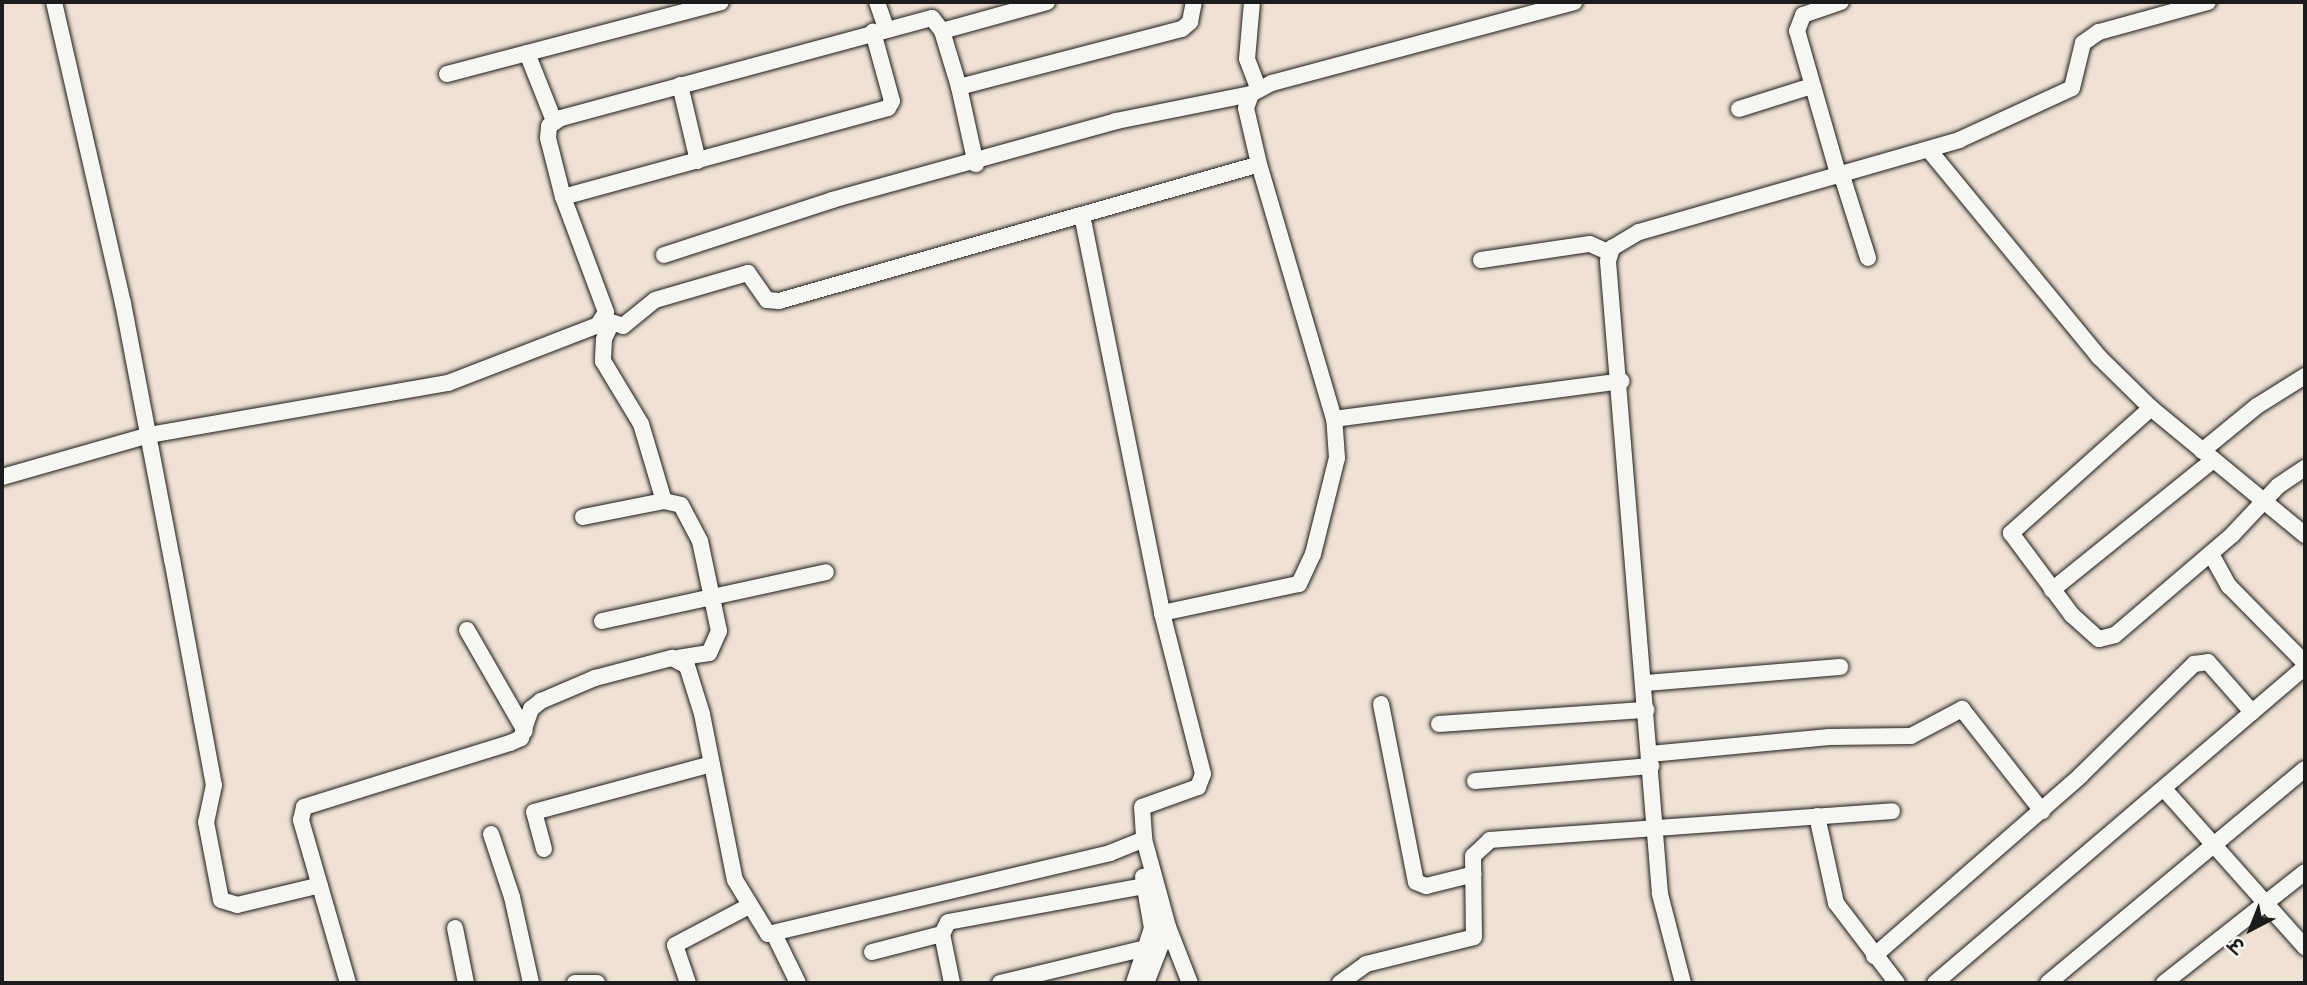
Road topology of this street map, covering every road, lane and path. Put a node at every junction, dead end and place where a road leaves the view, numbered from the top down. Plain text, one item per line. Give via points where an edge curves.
1 (54, 2) edge
2 (721, 2) edge
3 (877, 2) edge
4 (932, 2) edge
5 (1047, 2) edge
6 (1194, 2) edge
7 (1252, 2) edge
8 (1574, 2) edge
9 (1841, 2) edge
10 (2208, 2) edge
11 (939, 25) junction
12 (880, 30) junction
13 (527, 53) junction
14 (447, 74) dead end
15 (680, 85) junction
16 (1811, 86) junction
17 (959, 87) junction
18 (1254, 91) junction
19 (1739, 109) dead end
20 (554, 121) junction
21 (1929, 150) junction
22 (698, 161) junction
23 (976, 164) junction
24 (1259, 164) junction
25 (1841, 176) junction
26 (563, 197) junction
27 (1082, 215) junction
28 (1610, 253) junction
29 (664, 255) dead end
30 (1868, 258) dead end
31 (1481, 260) dead end
32 (608, 322) junction
33 (2305, 376) edge
34 (1621, 381) junction
35 (2151, 408) junction
36 (1334, 419) junction
37 (149, 435) junction
38 (2207, 455) junction
39 (2305, 468) edge
40 (2, 477) edge
41 (664, 501) junction
42 (2262, 501) junction
43 (583, 517) dead end
44 (2305, 535) edge
45 (2211, 554) junction
46 (826, 572) dead end
47 (2052, 590) junction
48 (713, 595) junction
49 (1162, 614) junction
50 (602, 621) dead end
51 (467, 630) dead end
52 (679, 658) junction
53 (2305, 665) edge
54 (1840, 667) dead end
55 (1645, 683) junction
56 (1381, 704) dead end
57 (1647, 709) junction
58 (2252, 712) junction
59 (1440, 724) dead end
60 (525, 731) junction
61 (1651, 760) junction
62 (712, 764) junction
63 (2305, 769) edge
64 (1475, 781) dead end
65 (2164, 789) junction
66 (1892, 811) dead end
67 (2042, 811) junction
68 (1817, 816) junction
69 (1656, 830) junction
70 (491, 834) dead end
71 (2212, 845) junction
72 (1146, 847) junction
73 (544, 849) dead end
74 (2305, 872) edge
75 (1474, 874) junction
76 (320, 885) junction
77 (1144, 886) junction
78 (2265, 902) junction
79 (749, 906) junction
80 (455, 928) dead end
81 (1168, 928) junction
82 (942, 934) junction
83 (775, 936) junction
84 (2305, 947) edge
85 (1146, 948) junction
86 (873, 952) dead end
87 (1874, 956) junction
88 (348, 983) edge
89 (466, 983) edge
90 (531, 983) edge
91 (575, 983) edge
92 (597, 983) edge
93 (688, 983) edge
94 (798, 983) edge
95 (952, 983) edge
96 (1000, 983) edge
97 (1134, 983) edge
98 (1146, 983) edge
99 (1190, 983) edge
100 (1340, 983) edge
101 (1684, 983) edge
102 (1897, 983) edge
103 (1935, 983) edge
104 (2048, 983) edge
105 (2164, 983) edge

1 - 37 street
2 - 13 street
3 - 12 street
4 - 11 street
5 - 11 street
6 - 17 street via 1190,22 1182,29
7 - 18 street via 1247,59
8 - 18 street
9 - 16 street via 1797,22
10 - 21 street via 2099,32 2083,43 2072,88
11 - 12 street
11 - 17 street
12 - 15 street
12 - 22 street via 892,101 888,108
13 - 14 street
13 - 20 street
15 - 20 street
15 - 22 street
16 - 19 street
16 - 25 street
17 - 23 street
18 - 23 street via 1149,113
18 - 24 street via 1247,108
20 - 26 street via 548,138
21 - 25 street
21 - 35 street via 2099,357
22 - 26 street
23 - 29 street via 845,197
24 - 27 street
24 - 36 street
25 - 28 street via 1632,234
25 - 30 street
26 - 32 street
27 - 32 street via 779,302 767,300 752,275 741,274 662,297 628,324
27 - 49 street
28 - 31 street via 1590,244
28 - 34 street
32 - 37 street via 448,383
32 - 41 street via 603,361 640,424
33 - 38 street via 2257,406
34 - 36 street
34 - 55 street
35 - 38 street
35 - 47 street via 2013,529 2013,541
36 - 49 street via 1334,476 1300,584
37 - 40 street
37 - 76 street via 214,785 206,822 220,900 237,905
38 - 42 street
38 - 47 street
39 - 42 street
41 - 43 street
41 - 48 street via 678,502 700,541
42 - 44 street
42 - 45 street
45 - 47 street via 2107,638 2091,636
45 - 53 street via 2229,586
46 - 48 street
48 - 50 street
48 - 52 street via 716,647
49 - 72 street via 1203,775 1198,787 1142,807
51 - 60 street
52 - 60 street via 595,677 557,693 531,709
52 - 62 street via 695,689
53 - 58 street
54 - 55 street
55 - 57 street
56 - 75 street via 1416,883 1426,886
57 - 59 street
57 - 61 street
58 - 65 street
58 - 67 street via 2216,669 2200,661
60 - 76 street via 500,747 304,807 301,820
61 - 64 street
61 - 67 street via 1829,737 1911,736 1962,709
61 - 69 street
62 - 73 street via 534,813
62 - 79 street via 727,854
63 - 71 street
65 - 71 street
65 - 103 street
66 - 68 street
67 - 87 street
68 - 69 street
68 - 87 street via 1836,903
69 - 75 street via 1490,840 1473,856
69 - 101 street via 1664,922
70 - 90 street via 512,897
71 - 78 street
71 - 104 street
72 - 77 street
72 - 81 street
72 - 83 street
74 - 78 street
75 - 100 street via 1475,937 1366,964
76 - 88 street
77 - 82 street via 948,922
77 - 85 street via 1152,922
78 - 84 street
78 - 105 street
79 - 83 street via 763,932
79 - 93 street via 675,945
80 - 89 street
81 - 98 street
81 - 99 street
82 - 86 street
82 - 95 street
83 - 94 street
85 - 96 street
85 - 97 street
87 - 102 street
91 - 92 street

